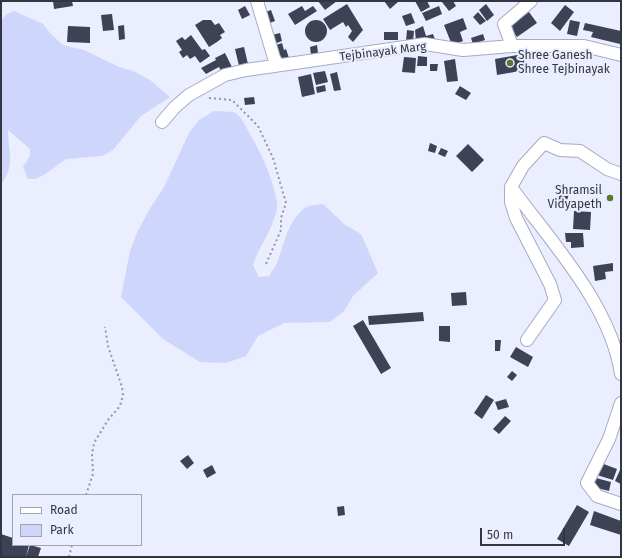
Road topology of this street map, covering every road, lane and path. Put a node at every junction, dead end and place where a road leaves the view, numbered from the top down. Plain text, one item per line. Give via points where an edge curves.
1 (257, 1) edge
2 (532, 1) edge
3 (512, 46) junction
4 (621, 55) edge
5 (278, 65) junction
6 (190, 95) junction
7 (162, 122) dead end
8 (621, 174) edge
9 (511, 187) junction
10 (266, 264) dead end
11 (105, 327) dead end
12 (527, 340) dead end
13 (621, 374) edge
14 (621, 403) edge
15 (86, 494) edge
16 (621, 504) edge
17 (72, 546) edge
18 (69, 557) edge

1 - 5 street
2 - 3 street via 504,24
3 - 4 street, Tejbinayak Marg via 584,46
3 - 5 street, Tejbinayak Marg via 463,50 424,44
5 - 6 street, Tejbinayak Marg via 225,75
6 - 7 street, Tejbinayak Marg via 175,106
6 - 10 path via 232,100 258,126 273,158 286,203 281,218 281,230
8 - 9 street via 607,169 580,151 560,150 544,144 523,166
9 - 12 street via 511,202 516,218 550,284 555,300
9 - 13 street via 571,265 605,324 618,355
11 - 15 path via 123,395 120,406 94,443 93,474
14 - 16 street via 609,439 587,483 597,496
17 - 18 path

